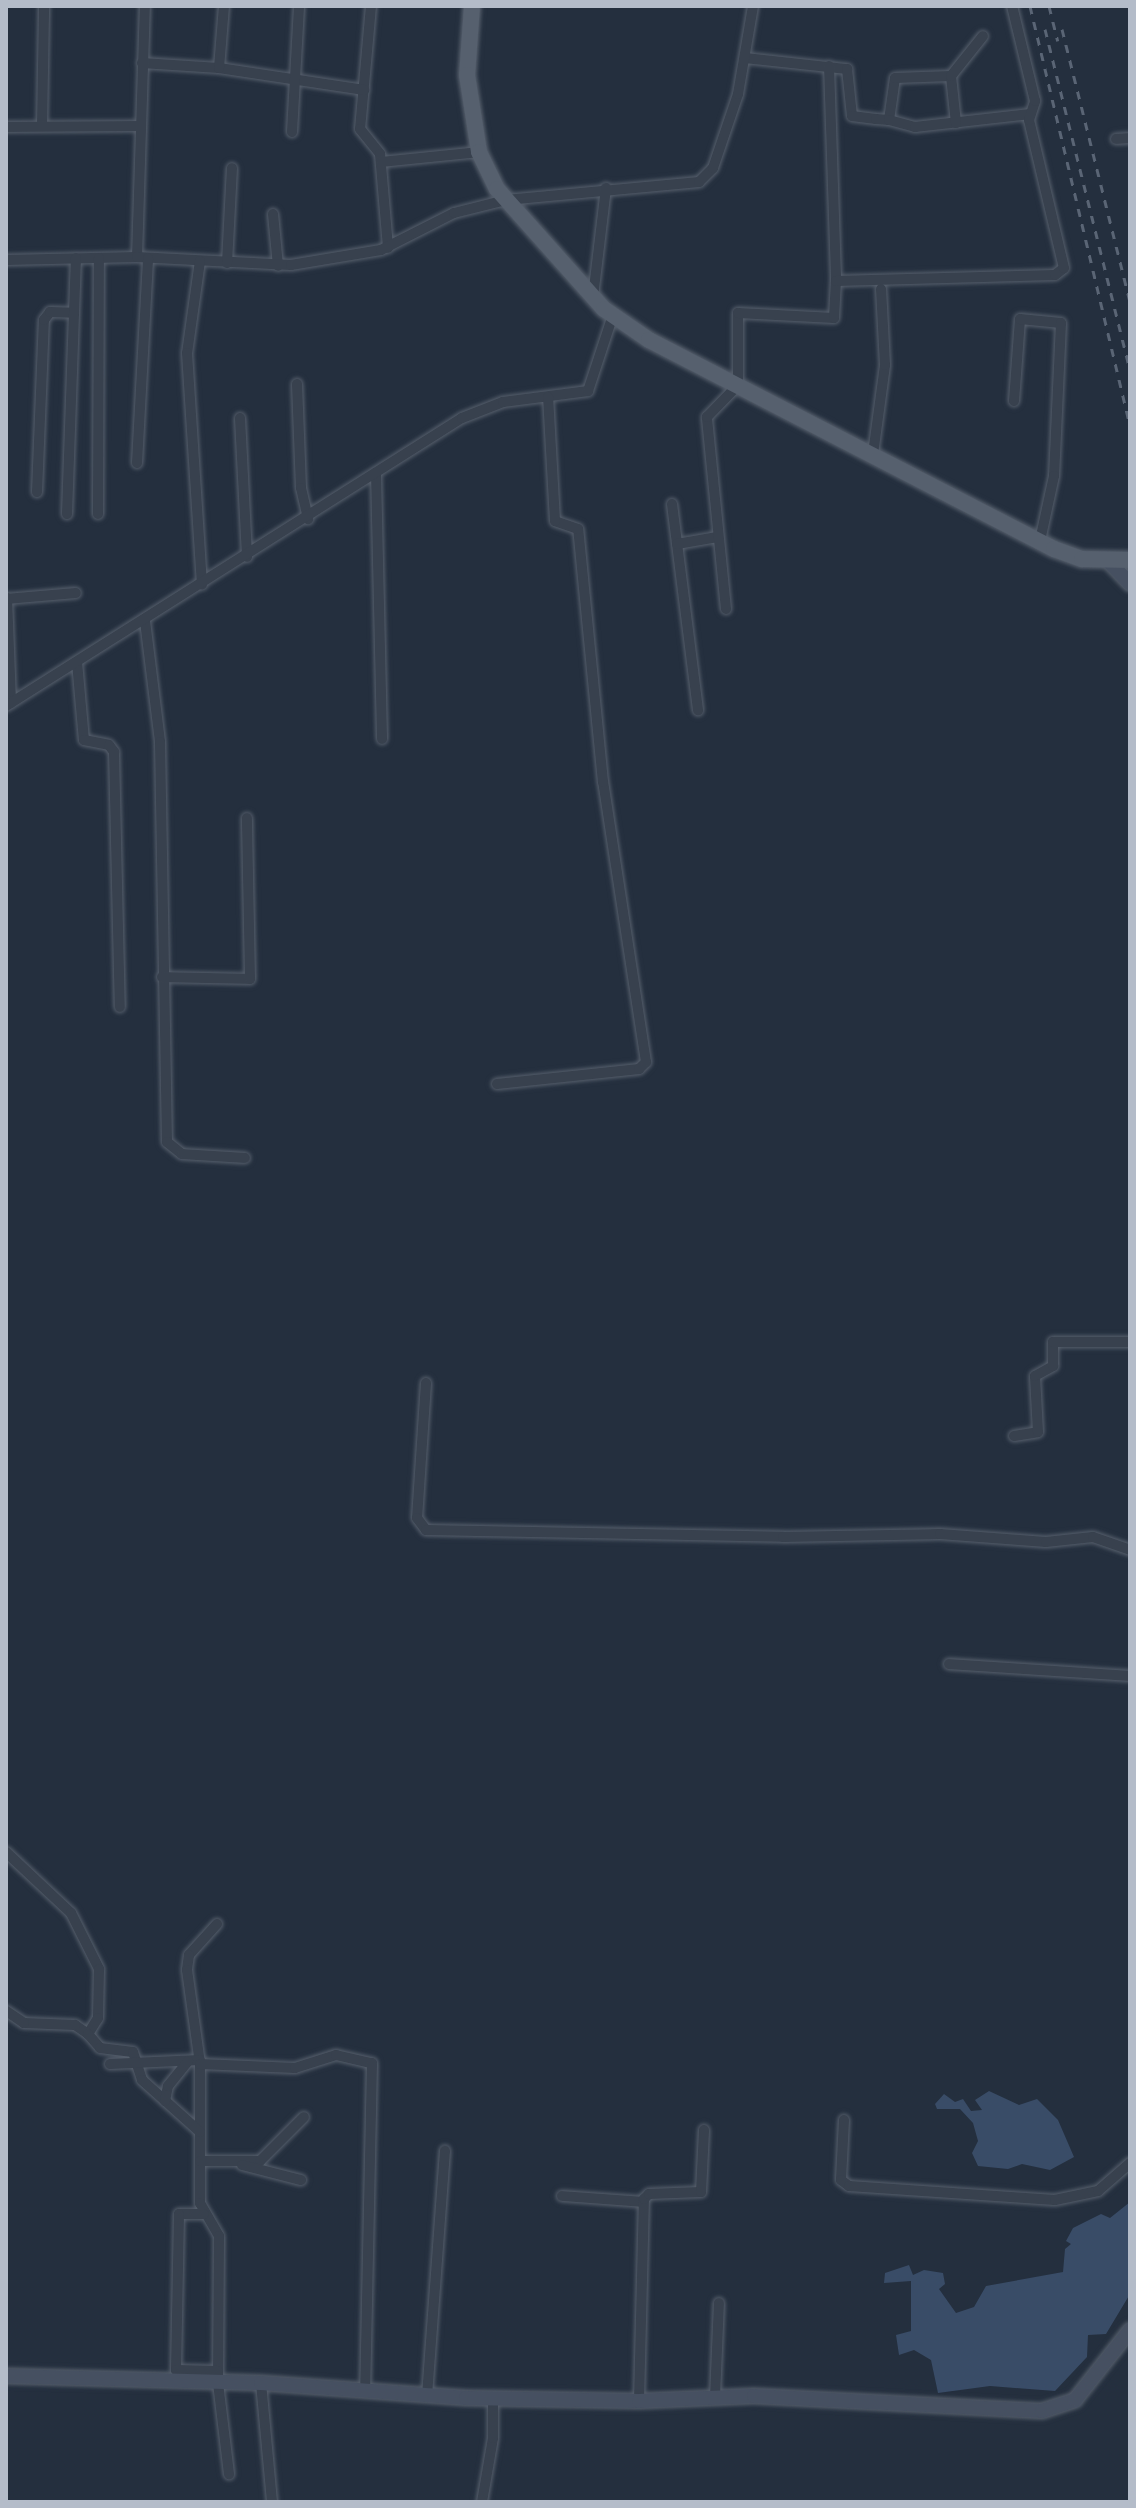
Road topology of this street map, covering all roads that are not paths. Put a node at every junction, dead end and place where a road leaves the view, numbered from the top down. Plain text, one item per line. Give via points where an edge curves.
1 (44, 6) edge
2 (145, 6) edge
3 (224, 6) edge
4 (299, 6) edge
5 (371, 6) edge
6 (472, 6) edge
7 (753, 6) edge
8 (1012, 6) edge
9 (983, 36) dead end
10 (745, 58) junction
11 (142, 63) junction
12 (829, 66) junction
13 (219, 68) junction
14 (951, 76) junction
15 (293, 81) junction
16 (364, 90) junction
17 (1030, 114) junction
18 (889, 120) junction
19 (956, 123) junction
20 (42, 126) junction
21 (138, 126) junction
22 (6, 127) edge
23 (292, 132) dead end
24 (1130, 138) edge
25 (1116, 139) dead end
26 (479, 152) junction
27 (381, 162) junction
28 (232, 168) dead end
29 (606, 188) junction
30 (506, 200) junction
31 (273, 214) dead end
32 (388, 248) junction
33 (76, 258) junction
34 (99, 258) junction
35 (143, 258) junction
36 (6, 260) edge
37 (200, 261) junction
38 (227, 263) junction
39 (278, 266) junction
40 (836, 281) junction
41 (881, 289) dead end
42 (593, 297) junction
43 (74, 313) junction
44 (613, 315) junction
45 (297, 384) dead end
46 (738, 385) junction
47 (548, 397) junction
48 (1014, 401) dead end
49 (240, 418) dead end
50 (873, 454) junction
51 (137, 463) dead end
52 (376, 473) junction
53 (37, 492) dead end
54 (672, 504) dead end
55 (67, 514) dead end
56 (98, 514) dead end
57 (308, 519) junction
58 (717, 537) junction
59 (1040, 541) junction
60 (677, 544) junction
61 (247, 557) junction
62 (1130, 560) edge
63 (1110, 563) junction
64 (1130, 584) edge
65 (202, 585) junction
66 (76, 593) dead end
67 (7, 598) edge
68 (726, 609) dead end
69 (145, 621) junction
70 (77, 662) junction
71 (8, 705) edge
72 (698, 710) dead end
73 (382, 739) dead end
74 (247, 818) dead end
75 (162, 977) junction
76 (120, 1007) dead end
77 (497, 1084) dead end
78 (245, 1158) dead end
79 (1130, 1342) edge
80 (426, 1383) dead end
81 (1014, 1436) dead end
82 (1130, 1550) edge
83 (949, 1664) dead end
84 (1130, 1676) edge
85 (6, 1852) edge
86 (217, 1924) dead end
87 (6, 2011) edge
88 (88, 2034) junction
89 (188, 2061) junction
90 (139, 2062) junction
91 (200, 2062) junction
92 (110, 2064) dead end
93 (165, 2101) junction
94 (304, 2117) dead end
95 (844, 2120) dead end
96 (704, 2130) dead end
97 (200, 2132) junction
98 (445, 2151) dead end
99 (200, 2161) junction
100 (1130, 2163) edge
101 (240, 2164) junction
102 (301, 2180) dead end
103 (562, 2196) dead end
104 (643, 2202) junction
105 (204, 2214) junction
106 (719, 2303) dead end
107 (1130, 2332) edge
108 (6, 2376) edge
109 (218, 2377) junction
110 (261, 2383) junction
111 (365, 2391) junction
112 (427, 2396) junction
113 (715, 2397) junction
114 (493, 2398) junction
115 (639, 2401) junction
116 (229, 2474) dead end
117 (272, 2502) edge
118 (482, 2502) edge

1 - 20 street
2 - 11 street
3 - 13 street
4 - 15 street
5 - 16 street
6 - 26 main road via 467,75
7 - 10 street
8 - 17 street via 1035,101
9 - 14 street
10 - 12 street
10 - 29 street via 738,94 706,178 674,186
11 - 13 street
11 - 21 street
12 - 18 street via 848,71 852,116
12 - 40 street
13 - 15 street
14 - 18 street via 895,78
14 - 19 street
15 - 16 street
15 - 23 street
16 - 27 street via 361,134
17 - 19 street
17 - 40 street via 1065,262 1061,273
18 - 19 street via 915,127
20 - 21 street
20 - 22 street
21 - 35 street
24 - 25 street
26 - 27 street
26 - 30 main road
27 - 32 street
28 - 38 street
29 - 30 street
29 - 42 street
30 - 32 street via 454,213
30 - 42 main road
31 - 39 street
32 - 39 street
33 - 34 street
33 - 36 street
33 - 43 street
34 - 35 street
34 - 56 street
35 - 37 street
35 - 51 street
37 - 38 street
37 - 65 street via 187,353
38 - 39 street
40 - 46 street via 834,318 738,313
41 - 50 street via 885,365
42 - 44 main road
43 - 53 street via 50,312 44,320
43 - 55 street
44 - 46 main road
44 - 47 street via 592,387
45 - 57 street via 301,488
46 - 50 main road
46 - 58 street via 707,417
47 - 52 street via 483,409
47 - 77 street via 555,523 577,526 603,782 646,1062 639,1069
48 - 59 street via 1020,319 1061,323 1054,476
49 - 61 street
50 - 59 main road
52 - 57 street
52 - 73 street
54 - 60 street
57 - 61 street
58 - 60 street
58 - 68 street
59 - 63 main road via 1082,559
60 - 72 street
61 - 65 street
62 - 63 main road
63 - 64 street
65 - 69 street
66 - 67 street
67 - 71 street
69 - 70 street
69 - 75 street via 160,742
70 - 71 street
70 - 76 street via 85,742 109,745 114,752
74 - 75 street via 250,979
75 - 78 street via 168,1146 182,1154
79 - 81 street via 1053,1342 1053,1366 1035,1376 1038,1432
80 - 82 street via 417,1518 426,1530 952,1535 1046,1542 1087,1537
83 - 84 street
85 - 88 street via 71,1913 99,1969 98,2018
86 - 91 street via 189,1955 187,1970
87 - 88 street via 24,2023 75,2025
88 - 90 street via 92,2045 123,2047
89 - 90 street
89 - 91 street
89 - 93 street via 168,2086
90 - 92 street
90 - 93 street via 142,2080
91 - 97 street
91 - 111 street via 295,2068 331,2055 366,2058 374,2069
93 - 97 street
94 - 101 street via 260,2161
95 - 100 street via 841,2180 849,2186 1055,2200 1098,2191
96 - 104 street via 701,2192 649,2194
97 - 99 street
98 - 112 street
99 - 101 street
99 - 105 street
101 - 102 street
103 - 104 street
104 - 115 street
105 - 109 street via 219,2236
105 - 109 street via 179,2214 176,2370
106 - 113 street
107 - 113 street via 1088,2388 1067,2405 1050,2410
108 - 109 street
109 - 110 street
109 - 116 street
110 - 111 street
110 - 117 street
111 - 112 street
112 - 114 street
113 - 115 street
114 - 115 street
114 - 118 street via 493,2438

